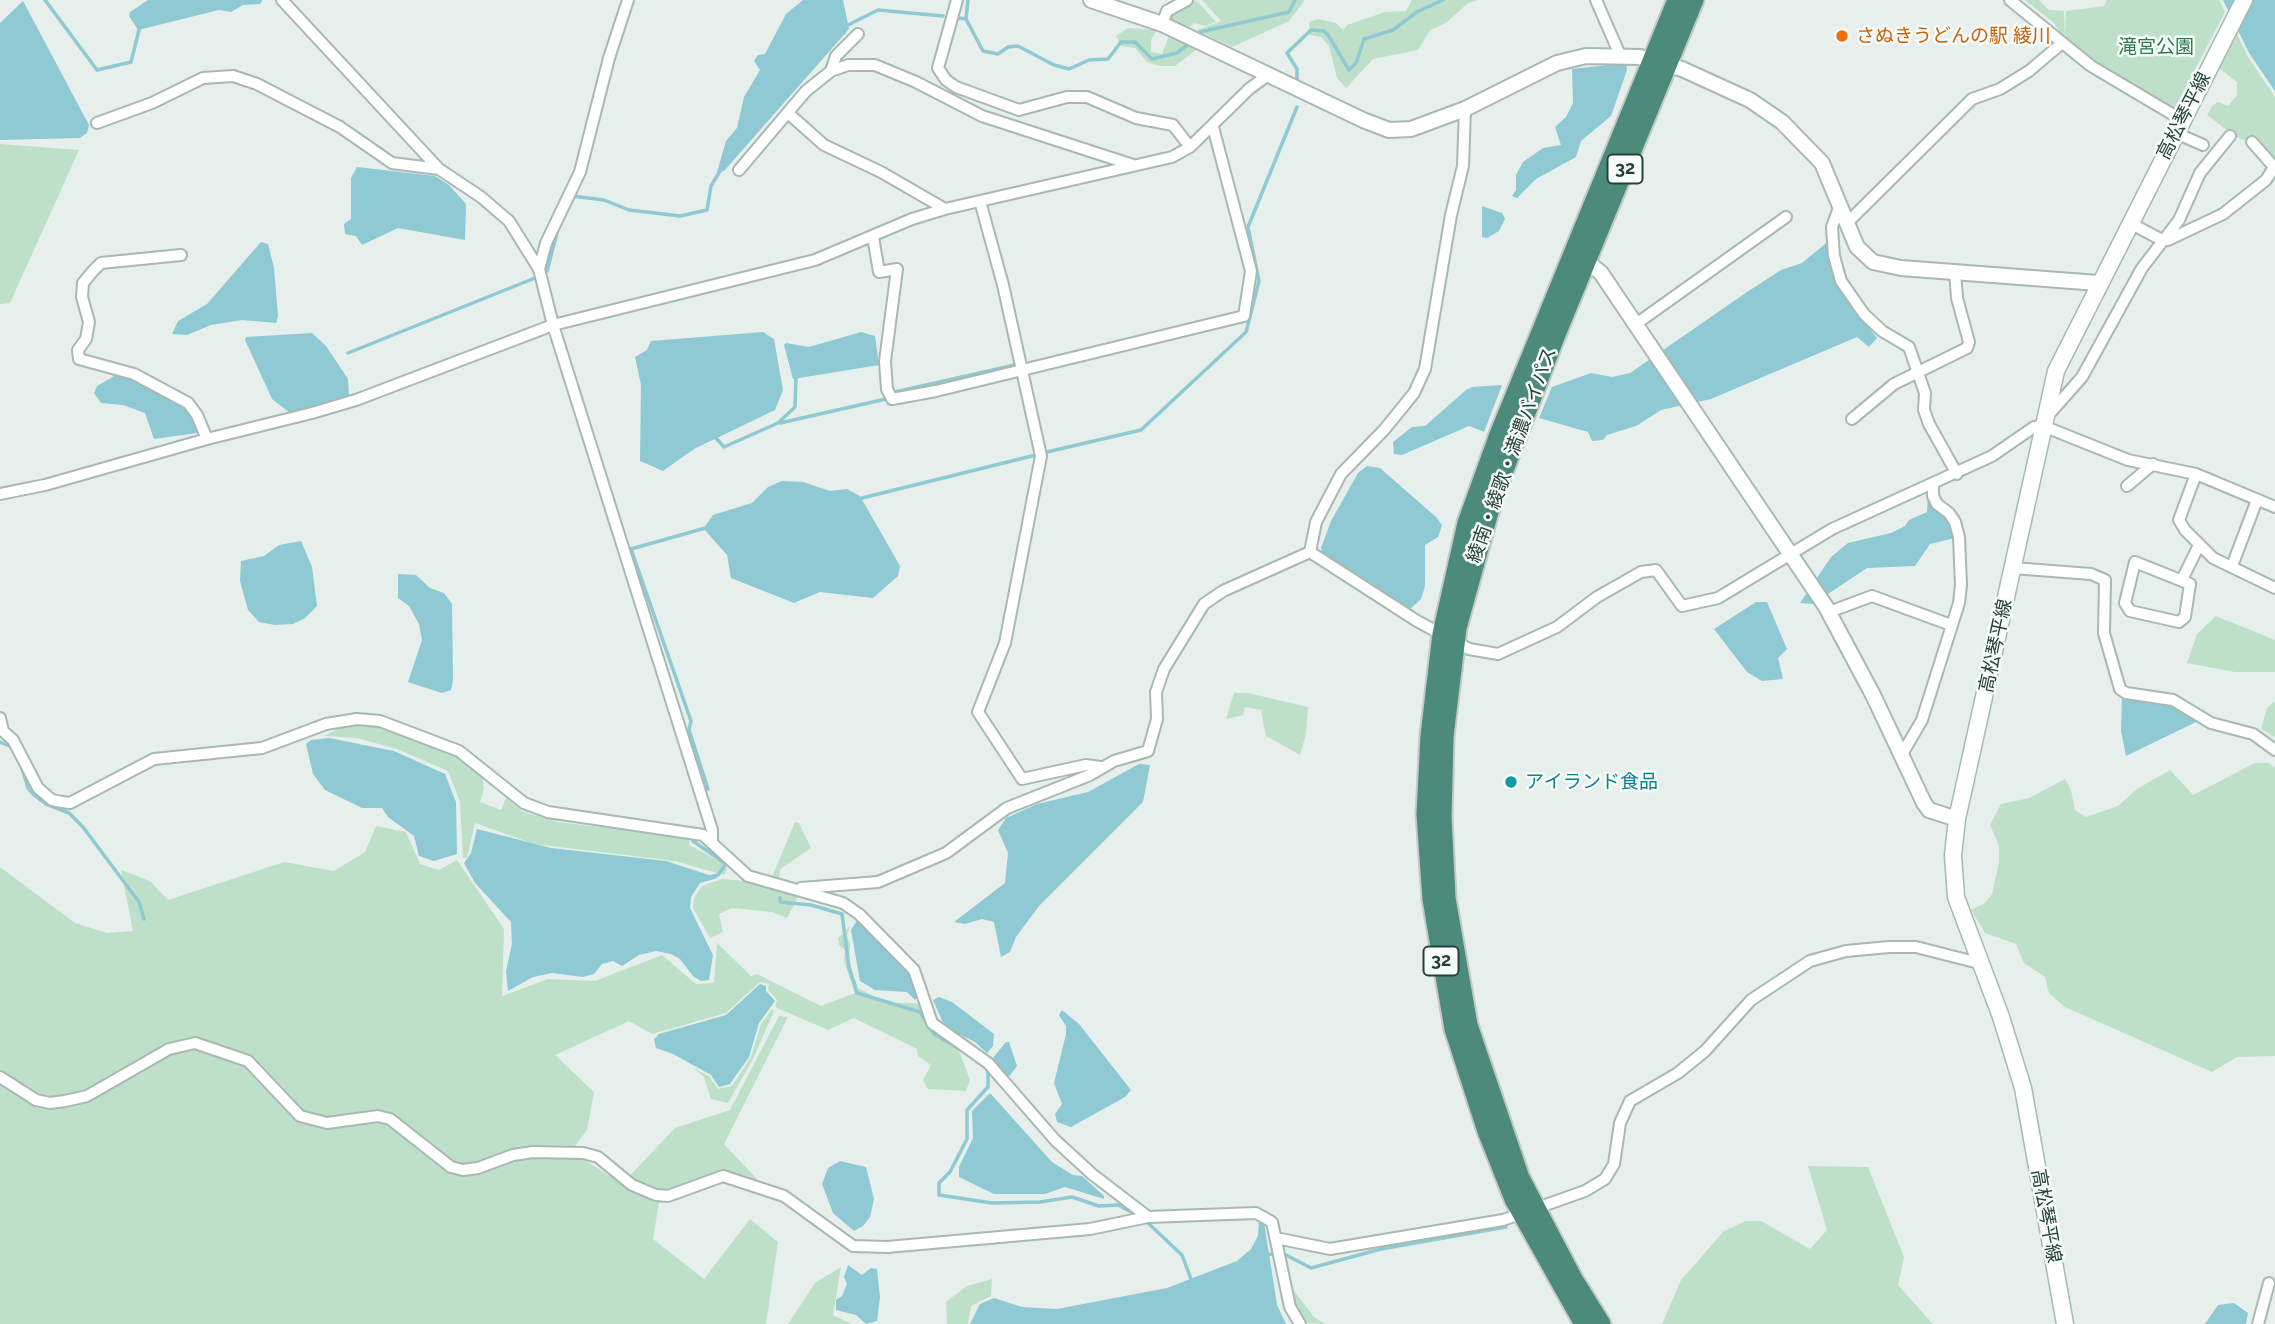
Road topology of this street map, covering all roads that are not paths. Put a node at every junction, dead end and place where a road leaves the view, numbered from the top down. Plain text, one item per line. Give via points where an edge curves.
1 (282, 0) edge
2 (628, 0) edge
3 (957, 0) edge
4 (1091, 0) edge
5 (1187, 0) edge
6 (1596, 0) edge
7 (1677, 0) edge
8 (1694, 0) edge
9 (2010, 0) edge
10 (2244, 0) edge
11 (1162, 24) junction
12 (858, 34) dead end
13 (2061, 44) junction
14 (1620, 55) junction
15 (1659, 63) junction
16 (831, 71) junction
17 (1268, 75) junction
18 (1465, 109) junction
19 (788, 113) junction
20 (97, 123) dead end
21 (2179, 126) junction
22 (1213, 127) junction
23 (2230, 136) dead end
24 (2252, 142) dead end
25 (2203, 145) dead end
26 (1190, 147) junction
27 (1136, 166) junction
28 (2275, 167) edge
29 (439, 169) junction
30 (739, 170) dead end
31 (981, 201) junction
32 (1840, 205) junction
33 (945, 209) junction
34 (1786, 217) dead end
35 (1847, 223) junction
36 (2130, 223) junction
37 (873, 237) junction
38 (2162, 240) junction
39 (181, 256) dead end
40 (1580, 256) junction
41 (539, 269) junction
42 (1955, 271) junction
43 (2098, 283) junction
44 (1636, 324) junction
45 (553, 326) junction
46 (1021, 370) junction
47 (1919, 373) junction
48 (1852, 419) dead end
49 (2044, 420) junction
50 (206, 439) junction
51 (2152, 464) junction
52 (1957, 474) junction
53 (2196, 474) junction
54 (1933, 484) junction
55 (2127, 486) dead end
56 (0, 494) edge
57 (2257, 500) junction
58 (2275, 507) edge
59 (2199, 545) junction
60 (1310, 552) junction
61 (1791, 552) junction
62 (2232, 566) junction
63 (2013, 568) junction
64 (2182, 580) junction
65 (2275, 588) edge
66 (1828, 610) junction
67 (1951, 625) junction
68 (1448, 638) junction
69 (0, 718) edge
70 (2275, 750) edge
71 (1902, 756) junction
72 (1101, 766) junction
73 (1957, 819) junction
74 (712, 841) junction
75 (794, 889) junction
76 (1979, 963) junction
77 (0, 1077) edge
78 (1528, 1212) junction
79 (1148, 1217) junction
80 (1276, 1238) junction
81 (2269, 1283) dead end
82 (1300, 1324) edge
83 (1584, 1324) edge
84 (1601, 1324) edge
85 (2066, 1324) edge
86 (2259, 1324) edge

1 - 29 street
2 - 41 street via 580,172 546,243
3 - 26 street via 938,68 956,87 1019,110 1067,97 1087,97 1136,118 1173,125
4 - 11 street
5 - 11 street via 1167,11
6 - 14 street
7 - 15 highway, 綾南・綾歌・満濃バイパス / 32
8 - 15 highway, 綾南・綾歌・満濃バイパス / 32
9 - 13 street
10 - 21 main road, 高松琴平線
11 - 17 street
12 - 16 street via 836,56
13 - 21 street
13 - 35 street via 2000,89 1972,99
14 - 15 street
14 - 18 street via 1557,63
15 - 32 street via 1768,110 1822,163
15 - 40 highway, 綾南・綾歌・満濃バイパス / 32
16 - 19 street
16 - 27 street via 848,65 875,65 982,116
17 - 18 street via 1390,130 1411,129
17 - 22 street
18 - 60 street via 1463,166 1425,369 1414,393 1341,474 1315,522
19 - 30 street
19 - 33 street via 824,145
20 - 29 street via 203,78 233,76 340,127 392,163
21 - 25 street
21 - 36 main road, 高松琴平線
22 - 26 street
22 - 46 street via 1251,271 1244,316
23 - 38 street via 2200,173 2179,219
24 - 28 street
26 - 27 street
27 - 31 street
28 - 38 street via 2266,180 2223,214 2176,238
29 - 41 street via 509,221
31 - 33 street
31 - 46 street
32 - 35 street
32 - 47 street via 1832,227 1841,281 1864,314 1909,347
33 - 37 street
34 - 44 street
35 - 42 street via 1860,253 1873,262
36 - 38 street
36 - 43 main road, 高松琴平線
37 - 45 street via 815,260
37 - 46 street via 879,272 897,269 885,361 892,399
38 - 49 street via 2082,377
39 - 50 street via 101,263 93,271 83,283 89,322 79,359 134,374 188,403
40 - 44 street
40 - 68 highway, 綾南・綾歌・満濃バイパス / 32 via 1500,432 1468,523
41 - 45 street
42 - 43 street
42 - 47 street via 1967,348
43 - 49 main road, 高松琴平線 via 2060,359
44 - 61 street
45 - 50 street via 356,400
45 - 74 street
46 - 72 street via 1040,461 1005,643 978,712 1022,779
47 - 48 street via 1875,396
47 - 52 street via 1929,424
49 - 51 street via 2109,453
49 - 52 street
49 - 63 main road, 高松琴平線
50 - 56 street
51 - 53 street
51 - 55 street
52 - 54 street
53 - 57 street
53 - 59 street via 2179,520
54 - 61 street
54 - 67 street via 1933,496 1950,513 1959,537 1961,585
57 - 58 street
57 - 62 street
59 - 62 street
59 - 64 street
60 - 68 street
60 - 72 street via 1204,604 1164,669 1148,751
61 - 66 street
61 - 68 street via 1718,598 1690,607 1677,602 1656,570 1641,572 1557,627 1511,650 1498,654 1469,649
62 - 65 street
63 - 70 street via 2091,574 2105,580 2105,633 2120,689 2173,700 2211,723 2253,734
63 - 73 main road, 高松琴平線
64 - 64 street via 2190,584 2190,592 2185,617 2179,622 2130,611 2125,603 2135,562
66 - 67 street via 1872,596
66 - 71 street
67 - 71 street via 1922,720
68 - 78 highway, 綾南・綾歌・満濃バイパス / 32 via 1433,693 1427,783 1436,932 1465,1070
69 - 74 street via 3,731 13,740 43,795 62,803 154,759 262,748 327,724 357,719 380,721 459,751 524,803 548,812 678,829
71 - 73 street via 1929,810
72 - 75 street via 1090,775 1007,808 946,853 878,882
73 - 76 main road, 高松琴平線 via 1953,855 1956,897
74 - 75 street via 748,876
75 - 79 street via 843,903 859,914 914,970 932,1023 988,1063 1055,1140
76 - 78 street via 1916,947 1846,951 1810,961 1751,1000 1705,1051 1678,1073 1630,1101 1620,1123 1614,1164 1605,1179
76 - 85 main road, 高松琴平線 via 2022,1088
77 - 79 street via 36,1100 65,1101 87,1096 169,1049 195,1043 248,1061 300,1116 327,1123 378,1116 390,1119 451,1167 478,1168 533,1152 583,1153 598,1157 632,1185 668,1196 723,1176 784,1196 853,1246 1090,1229
78 - 80 street via 1330,1249
78 - 83 highway, 綾南・綾歌・満濃バイパス / 32
78 - 84 highway, 綾南・綾歌・満濃バイパス / 32
79 - 80 street via 1256,1213 1272,1222
80 - 82 street via 1290,1307
81 - 86 street

